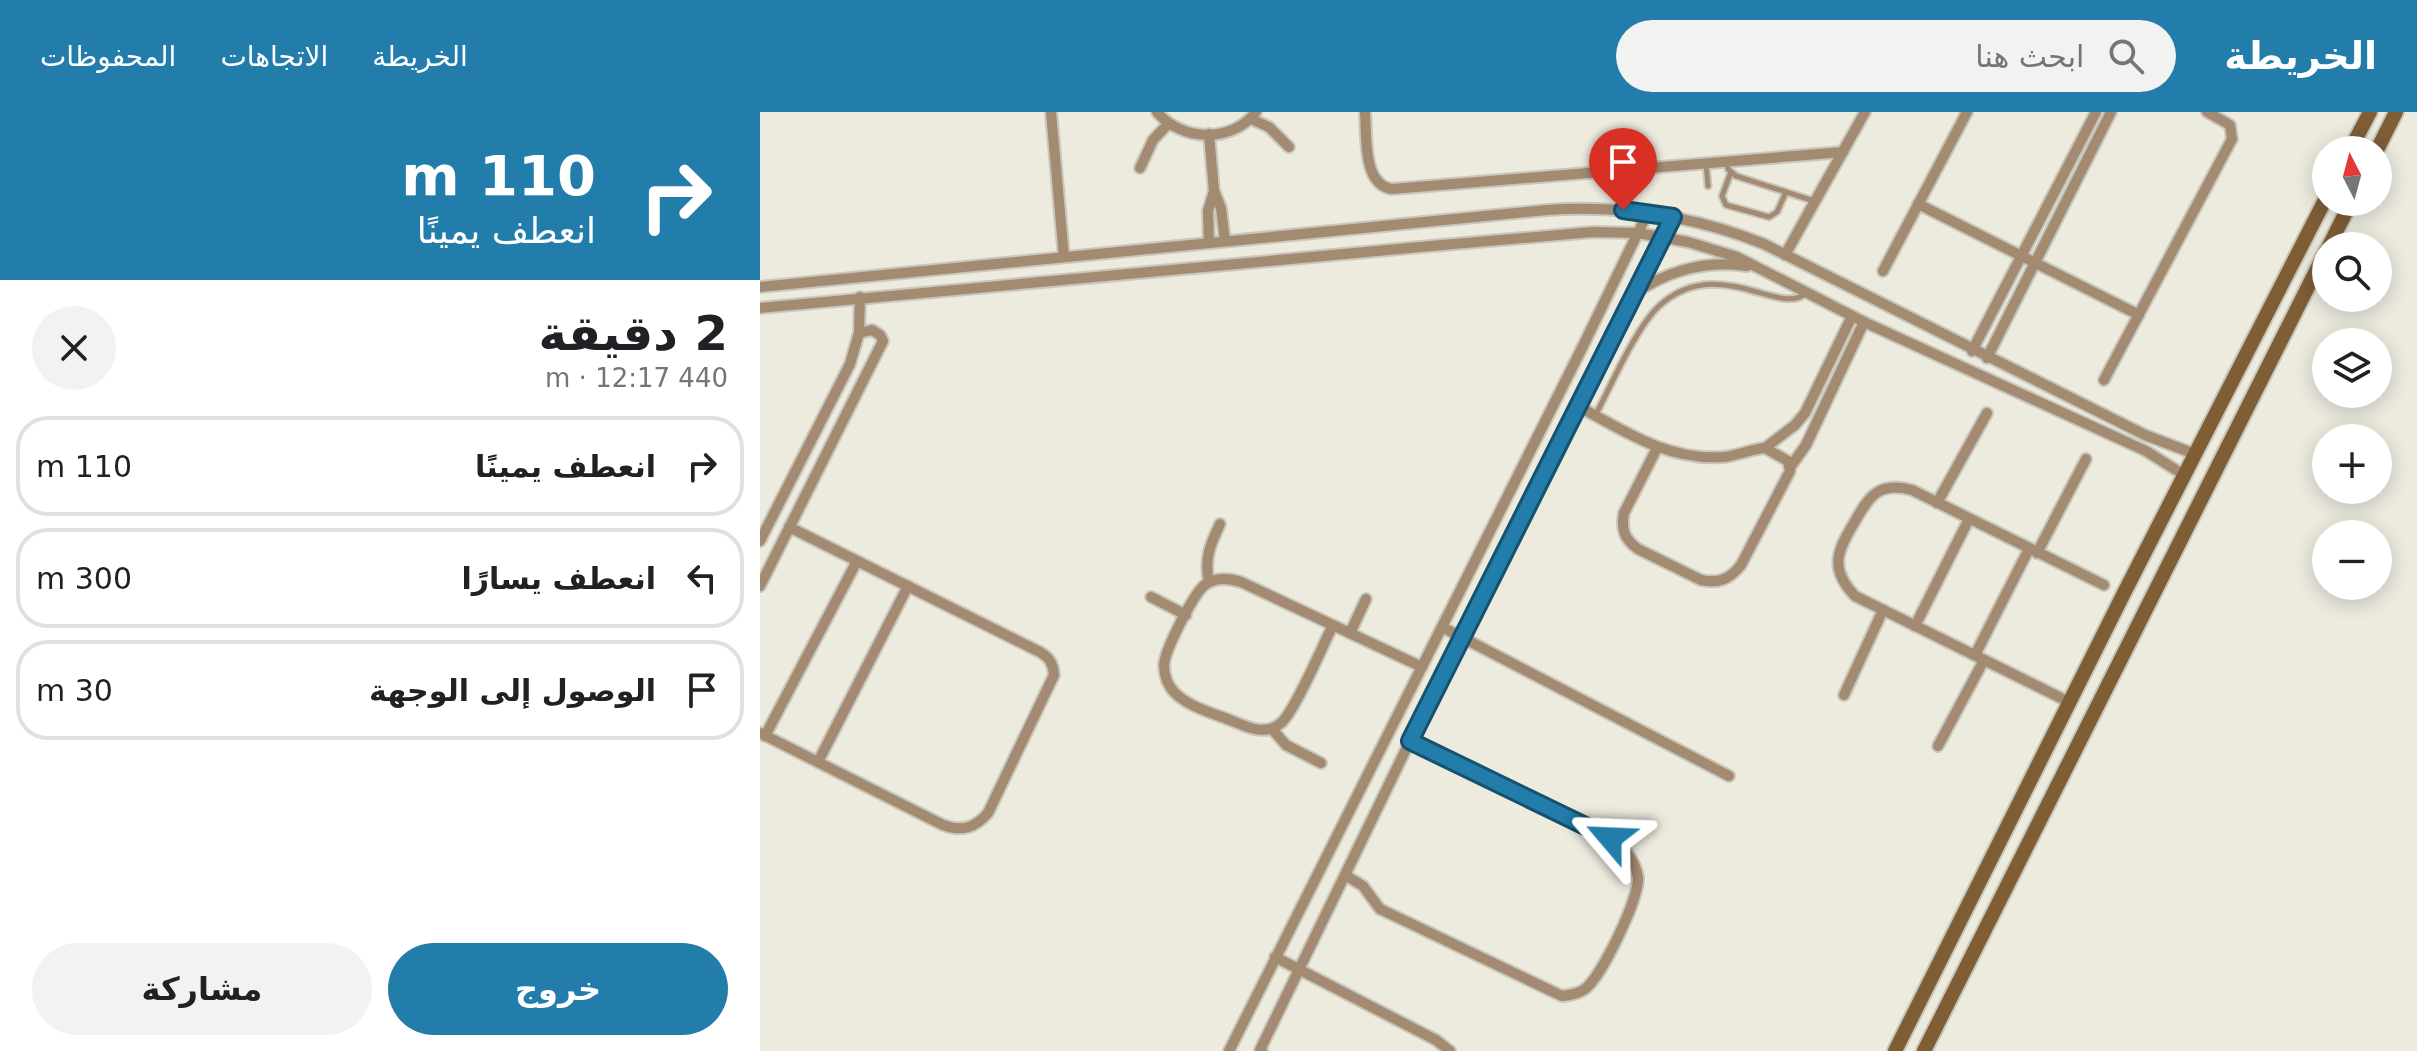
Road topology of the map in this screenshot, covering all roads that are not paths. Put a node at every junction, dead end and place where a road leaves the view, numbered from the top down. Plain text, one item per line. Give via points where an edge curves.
1 (1051, 112) edge
2 (1157, 112) edge
3 (1365, 112) edge
4 (1865, 112) edge
5 (1967, 112) edge
6 (2096, 112) edge
7 (2111, 112) edge
8 (2207, 112) edge
9 (2370, 112) edge
10 (2396, 112) edge
11 (1254, 115) edge
12 (1168, 124) junction
13 (1209, 134) junction
14 (2357, 136) edge
15 (2384, 136) edge
16 (1289, 147) dead end
17 (1843, 152) junction
18 (1726, 161) junction
19 (1705, 163) junction
20 (1140, 168) dead end
21 (1731, 172) junction
22 (1708, 186) dead end
23 (1214, 191) junction
24 (1786, 192) junction
25 (1815, 202) junction
26 (1918, 204) junction
27 (1648, 212) junction
28 (2317, 216) edge
29 (1673, 217) junction
30 (1638, 233) junction
31 (1663, 236) junction
32 (1225, 241) junction
33 (1209, 243) junction
34 (1785, 255) junction
35 (2022, 256) junction
36 (1064, 257) junction
37 (2036, 262) junction
38 (1760, 268) junction
39 (1883, 271) dead end
40 (2312, 279) edge
41 (760, 287) edge
42 (1807, 292) junction
43 (1635, 293) junction
44 (860, 297) junction
45 (760, 308) edge
46 (2139, 315) junction
47 (1852, 316) junction
48 (1864, 322) junction
49 (859, 333) junction
50 (1972, 351) junction
51 (1987, 358) junction
52 (2104, 380) dead end
53 (1578, 406) junction
54 (829, 407) junction
55 (1987, 413) dead end
56 (845, 415) junction
57 (1595, 415) junction
58 (1657, 448) junction
59 (1765, 448) junction
60 (2195, 454) junction
61 (2086, 459) dead end
62 (1791, 466) junction
63 (2184, 475) junction
64 (1937, 503) junction
65 (1969, 519) junction
66 (1220, 524) dead end
67 (789, 527) junction
68 (760, 541) edge
69 (2033, 551) junction
70 (857, 561) junction
71 (1209, 582) junction
72 (2104, 585) dead end
73 (760, 586) edge
74 (908, 586) junction
75 (1151, 597) dead end
76 (1366, 599) dead end
77 (1883, 610) junction
78 (1186, 615) junction
79 (1333, 625) junction
80 (1915, 626) junction
81 (1442, 627) junction
82 (1350, 633) junction
83 (1462, 637) junction
84 (1980, 658) junction
85 (1422, 667) junction
86 (1844, 695) dead end
87 (2069, 702) junction
88 (1272, 729) junction
89 (762, 734) edge
90 (1410, 741) junction
91 (1938, 746) dead end
92 (818, 762) junction
93 (1321, 763) dead end
94 (1729, 776) dead end
95 (2006, 828) junction
96 (2031, 841) junction
97 (1345, 875) junction
98 (1275, 957) junction
99 (1300, 970) junction
100 (1229, 1051) edge
101 (1262, 1051) edge
102 (1450, 1051) edge
103 (1895, 1051) edge
104 (1924, 1051) edge

1 - 36 street
2 - 12 street
3 - 19 street via 1372,176 1384,187
4 - 17 street
5 - 26 street
6 - 35 street
7 - 37 street
8 - 46 street via 2230,125 2232,139
9 - 14 street
10 - 15 street
11 - 13 street via 1231,131
11 - 16 street
12 - 13 street via 1187,133
12 - 20 street
13 - 23 street
17 - 18 street
17 - 25 street
18 - 19 street
18 - 21 lane
19 - 22 lane
21 - 24 lane
21 - 24 lane via 1722,196 1726,205 1769,217 1776,214
23 - 32 street
23 - 33 street via 1208,211
24 - 25 lane
25 - 34 street
26 - 35 street
26 - 39 street
27 - 29 street
27 - 30 street
27 - 32 street via 1560,209
28 - 60 street
29 - 31 street
29 - 34 street via 1730,232
30 - 31 street
30 - 44 street via 1572,234
30 - 81 street
31 - 38 street
31 - 43 street
32 - 33 street
33 - 36 street
34 - 50 street
35 - 37 street
35 - 50 street
36 - 41 street
37 - 46 street
37 - 51 street
38 - 42 street
38 - 43 street via 1695,267
40 - 96 street
42 - 47 street
42 - 57 lane via 1788,300 1720,283 1677,293 1645,323
43 - 53 street
44 - 45 street
44 - 49 street
46 - 52 street
47 - 48 street
47 - 59 street via 1805,413
48 - 62 street
48 - 63 street via 2146,451
49 - 54 street
49 - 56 street via 872,330 883,341
50 - 51 street
51 - 60 street
53 - 57 street
53 - 83 street
54 - 56 street
54 - 68 street
55 - 64 street
56 - 67 street
57 - 58 street
58 - 59 street via 1725,457
58 - 62 street via 1624,513 1624,534 1638,549 1713,582 1734,574 1741,565
59 - 62 street
60 - 63 street
61 - 69 street
63 - 87 street
64 - 65 street
64 - 77 street via 1898,486 1884,488 1871,495 1842,544 1839,572 1845,585
65 - 69 street
65 - 80 street
66 - 71 street via 1206,560
67 - 70 street
67 - 73 street
69 - 72 street
69 - 84 street
70 - 74 street
70 - 89 street
71 - 78 street via 1197,592
71 - 79 street via 1241,582
74 - 92 street
74 - 92 street via 1040,652 1053,666 1054,675 988,813 979,823 955,829
75 - 78 street
76 - 82 street
77 - 80 street
77 - 86 street
78 - 88 street via 1164,665 1173,692 1251,729
79 - 82 street
79 - 88 street via 1288,715
80 - 84 street
81 - 83 street
81 - 85 street
82 - 85 street
83 - 90 street
83 - 94 street
84 - 87 street
84 - 91 street
85 - 98 street
87 - 95 street
88 - 93 street via 1286,745
89 - 92 street
90 - 97 street
90 - 97 street via 1623,847 1638,875 1633,906 1592,982 1562,996 1380,909 1363,886
95 - 96 street
95 - 103 street
96 - 104 street
97 - 99 street
98 - 99 street
98 - 100 street
99 - 101 street
99 - 102 street

